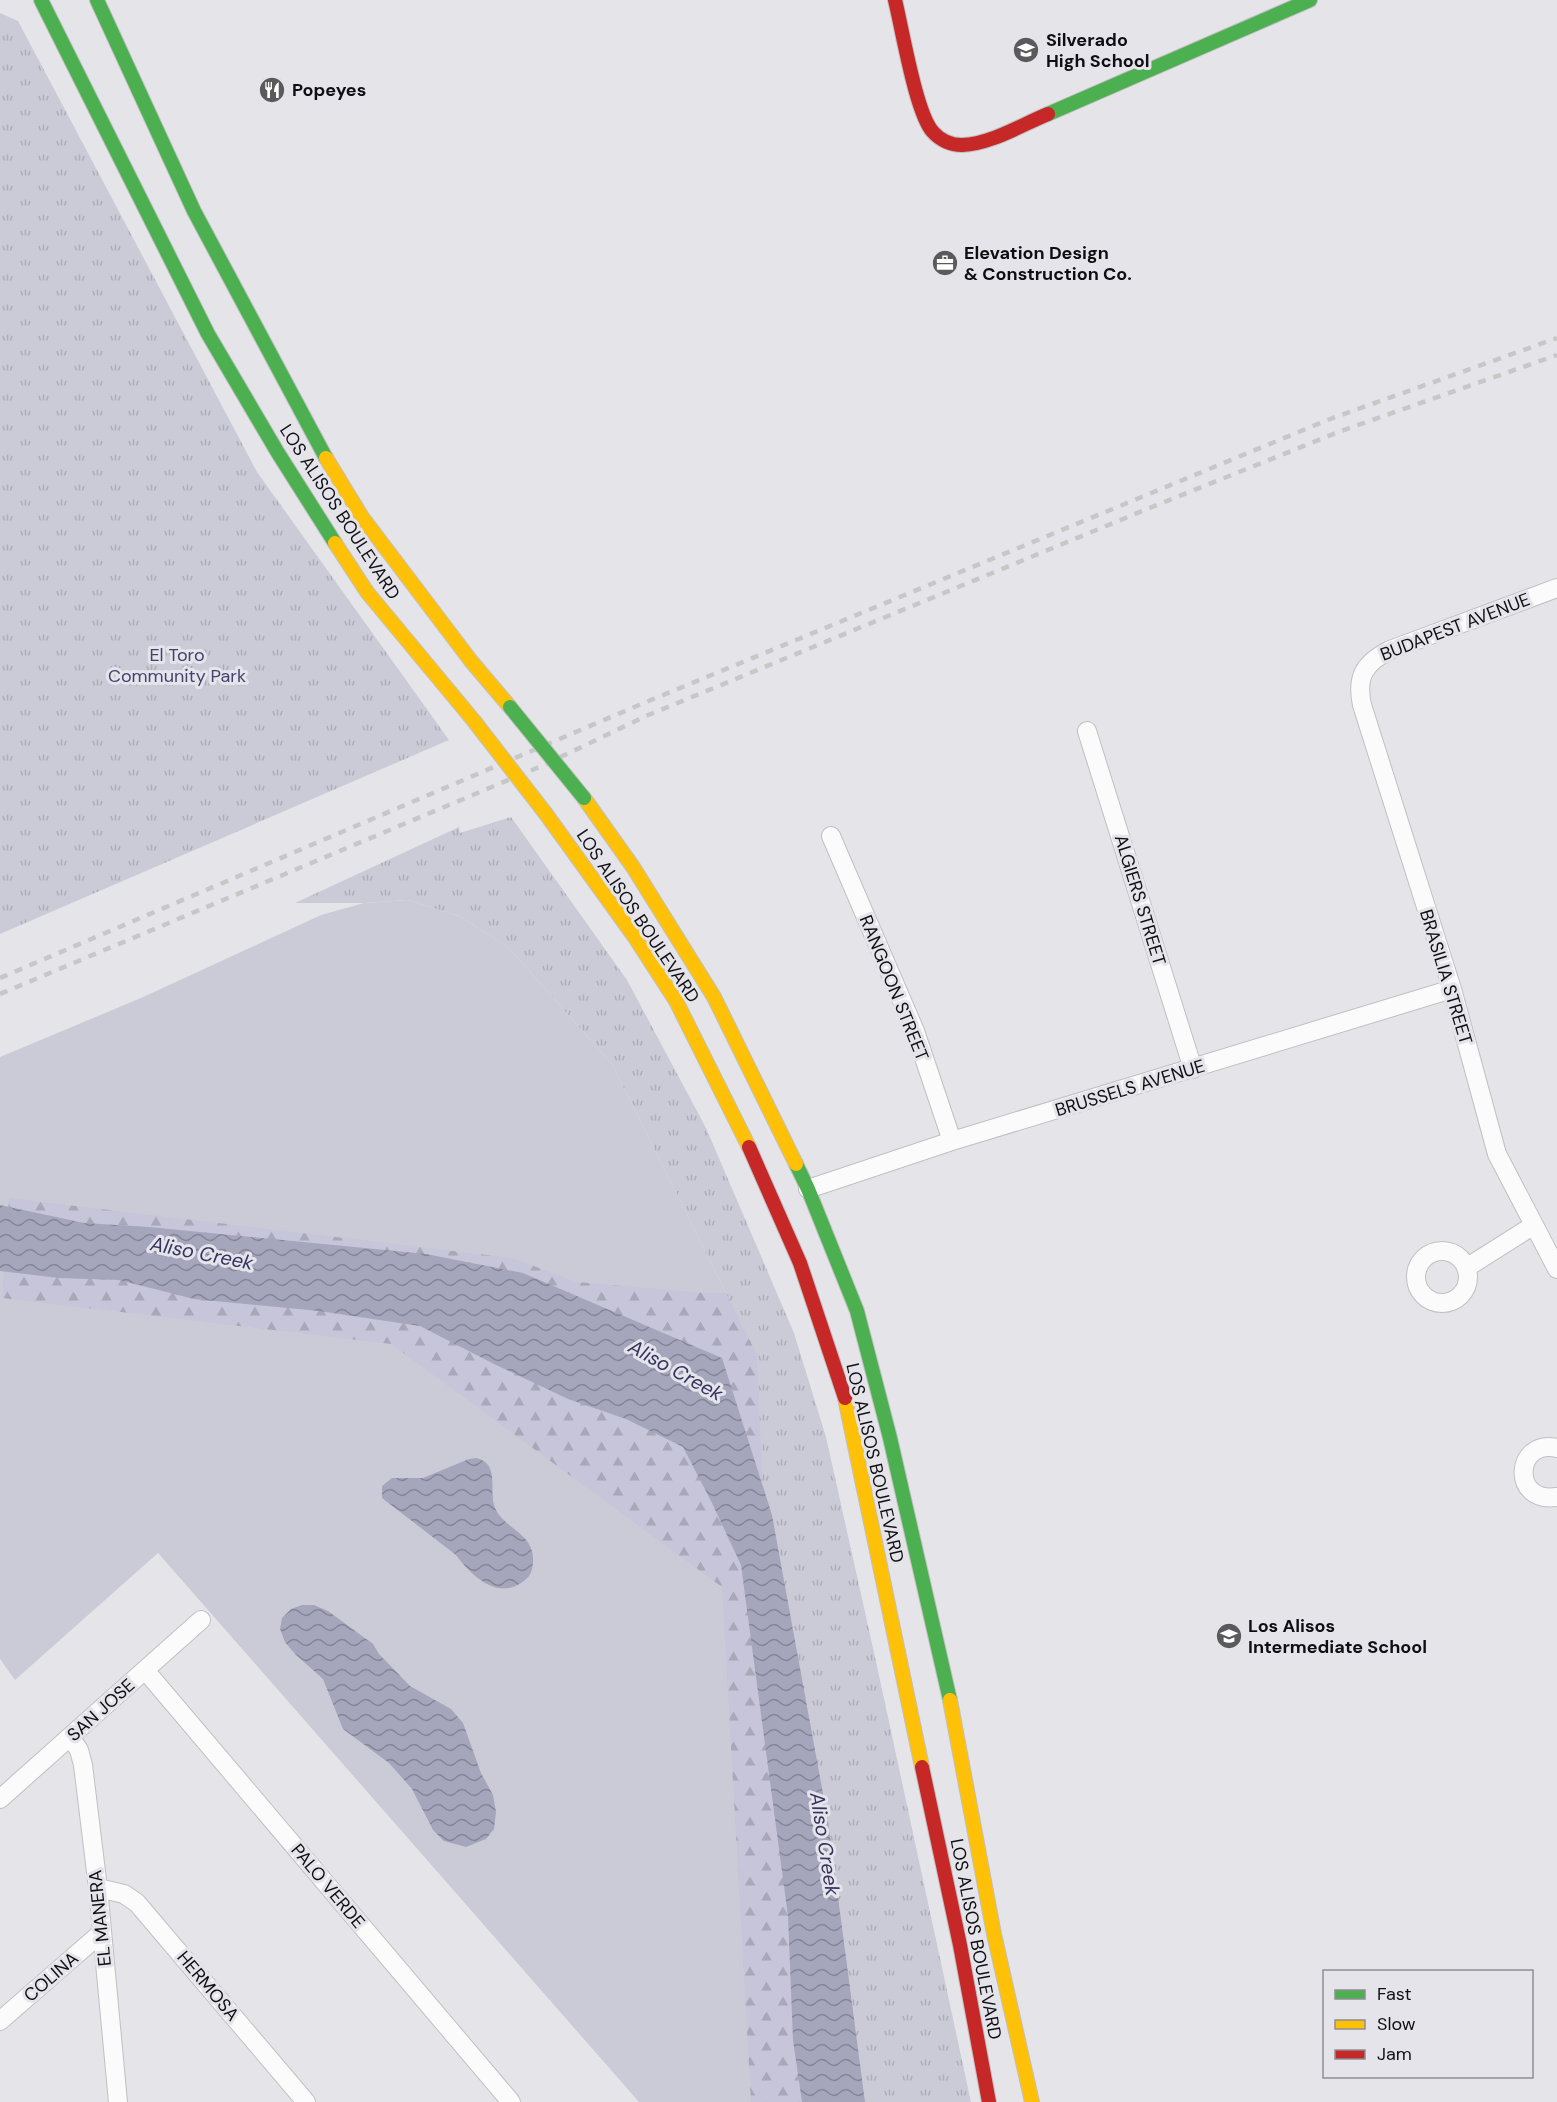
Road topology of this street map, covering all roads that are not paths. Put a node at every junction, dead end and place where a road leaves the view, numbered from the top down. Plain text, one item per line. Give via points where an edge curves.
1 (41, 0) edge
2 (97, 0) edge
3 (895, 0) edge
4 (1310, 0) edge
5 (1557, 588) edge
6 (1362, 676) joint
7 (1087, 731) dead end
8 (831, 836) dead end
9 (1452, 988) junction
10 (1193, 1069) junction
11 (952, 1141) junction
12 (808, 1189) junction
13 (1534, 1224) junction
14 (1466, 1268) dead end
15 (1557, 1269) edge
16 (1557, 1448) edge
17 (1557, 1497) edge
18 (201, 1620) dead end
19 (145, 1670) junction
20 (70, 1737) junction
21 (0, 1799) edge
22 (98, 1888) junction
23 (101, 1933) junction
24 (0, 2021) edge
25 (118, 2102) edge
26 (306, 2102) edge
27 (511, 2102) edge
28 (989, 2102) edge
29 (1032, 2102) edge

1 - 28 main road, LOS ALISOS BOULEVARD, bridge via 208,334 278,453 367,592 474,721 634,936 676,1001 744,1135 800,1263 844,1394 958,1934
2 - 12 main road, LOS ALISOS BOULEVARD, bridge via 194,211 331,468 370,527 471,661 584,798 633,867 714,997
3 - 4 main road via 920,107 932,131 946,142 961,145 988,140
5 - 6 street, BUDAPEST AVENUE via 1390,650 1373,658
6 - 9 street, BRASILIA STREET via 1358,688 1362,705
7 - 10 street, ALGIERS STREET
8 - 11 street, RANGOON STREET via 915,1031
9 - 10 street, BRUSSELS AVENUE
9 - 13 street, BRASILIA STREET via 1497,1154
10 - 11 street, BRUSSELS AVENUE
11 - 12 street, BRUSSELS AVENUE
12 - 29 main road, LOS ALISOS BOULEVARD via 856,1311 890,1438 954,1718 994,1934
13 - 14 street
13 - 15 street, BRASILIA STREET
16 - 17 street via 1550,1446 1531,1453 1523,1471 1530,1490 1538,1496
18 - 19 street, SAN JOSE
19 - 20 street, SAN JOSE
19 - 27 street, PALO VERDE
20 - 21 street, SAN JOSE
20 - 22 street, EL MANERA via 83,1765
22 - 23 street, EL MANERA
22 - 26 street, HERMOSA via 124,1894 138,1903
23 - 24 street, COLINA
23 - 25 street, EL MANERA

